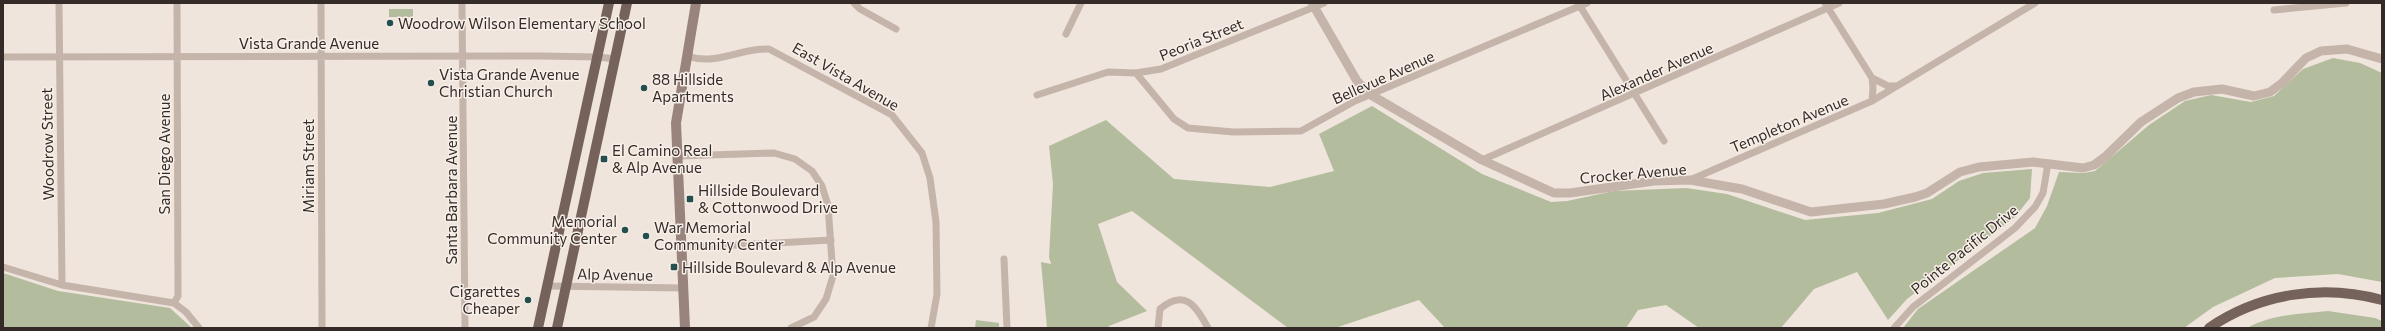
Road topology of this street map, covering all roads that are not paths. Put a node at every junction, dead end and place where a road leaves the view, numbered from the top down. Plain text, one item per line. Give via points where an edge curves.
1 (59, 3) edge
2 (177, 3) edge
3 (321, 3) edge
4 (462, 3) edge
5 (609, 3) edge
6 (627, 3) edge
7 (696, 3) edge
8 (854, 3) edge
9 (1081, 3) edge
10 (1324, 3) edge
11 (1587, 3) edge
12 (1839, 3) edge
13 (2035, 3) edge
14 (2346, 3) edge
15 (1313, 5) edge
16 (1579, 5) edge
17 (1827, 6) edge
18 (2274, 10) dead end
19 (896, 29) dead end
20 (1066, 34) dead end
21 (177, 56) junction
22 (321, 56) junction
23 (463, 56) junction
24 (598, 56) junction
25 (687, 56) junction
26 (3, 57) edge
27 (60, 57) junction
28 (615, 59) junction
29 (2382, 59) edge
30 (1136, 73) junction
31 (1872, 78) junction
32 (1897, 86) junction
33 (1038, 95) dead end
34 (1371, 95) junction
35 (1633, 95) junction
36 (1872, 101) junction
37 (1664, 141) dead end
38 (678, 156) junction
39 (1482, 160) junction
40 (2048, 163) junction
41 (1690, 180) junction
42 (831, 240) junction
43 (681, 248) junction
44 (1004, 259) dead end
45 (3, 267) edge
46 (62, 285) junction
47 (548, 286) junction
48 (566, 287) junction
49 (683, 288) junction
50 (2382, 300) edge
51 (174, 303) junction
52 (199, 328) edge
53 (322, 328) edge
54 (465, 328) edge
55 (538, 328) edge
56 (557, 328) edge
57 (685, 328) edge
58 (791, 328) edge
59 (931, 328) edge
60 (1007, 328) edge
61 (1158, 328) edge
62 (1208, 328) edge
63 (1894, 328) edge
64 (2209, 328) edge

1 - 27 street, Woodrow Street
2 - 21 street, San Diego Avenue
3 - 22 street, Miriam Street
4 - 23 street, Santa Barbara Avenue
5 - 24 main road
6 - 28 main road
7 - 25 main road
8 - 19 street
9 - 20 street
10 - 15 street, Peoria Street
11 - 16 street, Bellevue Avenue
12 - 17 street, Alexander Avenue
13 - 32 street, Templeton Avenue
14 - 18 street
15 - 30 street, Peoria Street via 1161,69
15 - 34 street, Crocker Avenue via 1357,81
16 - 34 street, Bellevue Avenue
16 - 35 street
17 - 31 street
17 - 35 street, Alexander Avenue
21 - 22 street, Vista Grande Avenue
21 - 27 street, Vista Grande Avenue
21 - 51 street, San Diego Avenue via 178,296
22 - 23 street, Vista Grande Avenue
22 - 53 street, Miriam Street
23 - 24 street, Vista Grande Avenue
23 - 54 street, Santa Barbara Avenue
24 - 28 street, Vista Grande Avenue
24 - 47 main road
25 - 38 main road via 676,123
25 - 59 street, East Vista Avenue via 700,60 717,59 754,48 769,49 892,115 922,153 930,178 937,251 937,294
26 - 27 street, Vista Grande Avenue
27 - 46 street, Woodrow Street
28 - 48 main road
29 - 40 street, Crocker Avenue via 2347,50 2321,51 2306,58 2282,84 2270,92 2254,96 2213,89 2178,98 2141,122 2094,165 2083,168
30 - 33 street, Peoria Street via 1108,72
30 - 34 street, Bellevue Avenue via 1174,119 1188,128 1225,132 1301,131
31 - 32 street via 1888,86
31 - 36 street
32 - 36 street, Templeton Avenue
34 - 39 street, Crocker Avenue
35 - 37 street
35 - 39 street, Alexander Avenue
36 - 41 street, Templeton Avenue
38 - 42 street via 774,153 795,159 812,171 822,186 828,205
38 - 43 main road
39 - 41 street, Crocker Avenue via 1548,191 1561,194 1632,184
40 - 41 street, Crocker Avenue via 1979,166 1960,172 1927,193 1915,197 1884,204 1811,212 1742,189
40 - 63 street, Pointe Pacific Drive via 2043,194 2035,208 2014,228 1913,307
42 - 43 street
42 - 58 street via 833,276 826,299 814,317
43 - 49 main road
44 - 60 street
45 - 46 street
46 - 51 street
47 - 48 street, Alp Avenue
47 - 55 main road
48 - 49 street, Alp Avenue
48 - 56 main road
49 - 57 main road
50 - 64 main road via 2343,293 2313,292 2284,296 2247,308
51 - 52 street via 186,312
61 - 62 street via 1160,309 1170,300 1186,300 1197,308

